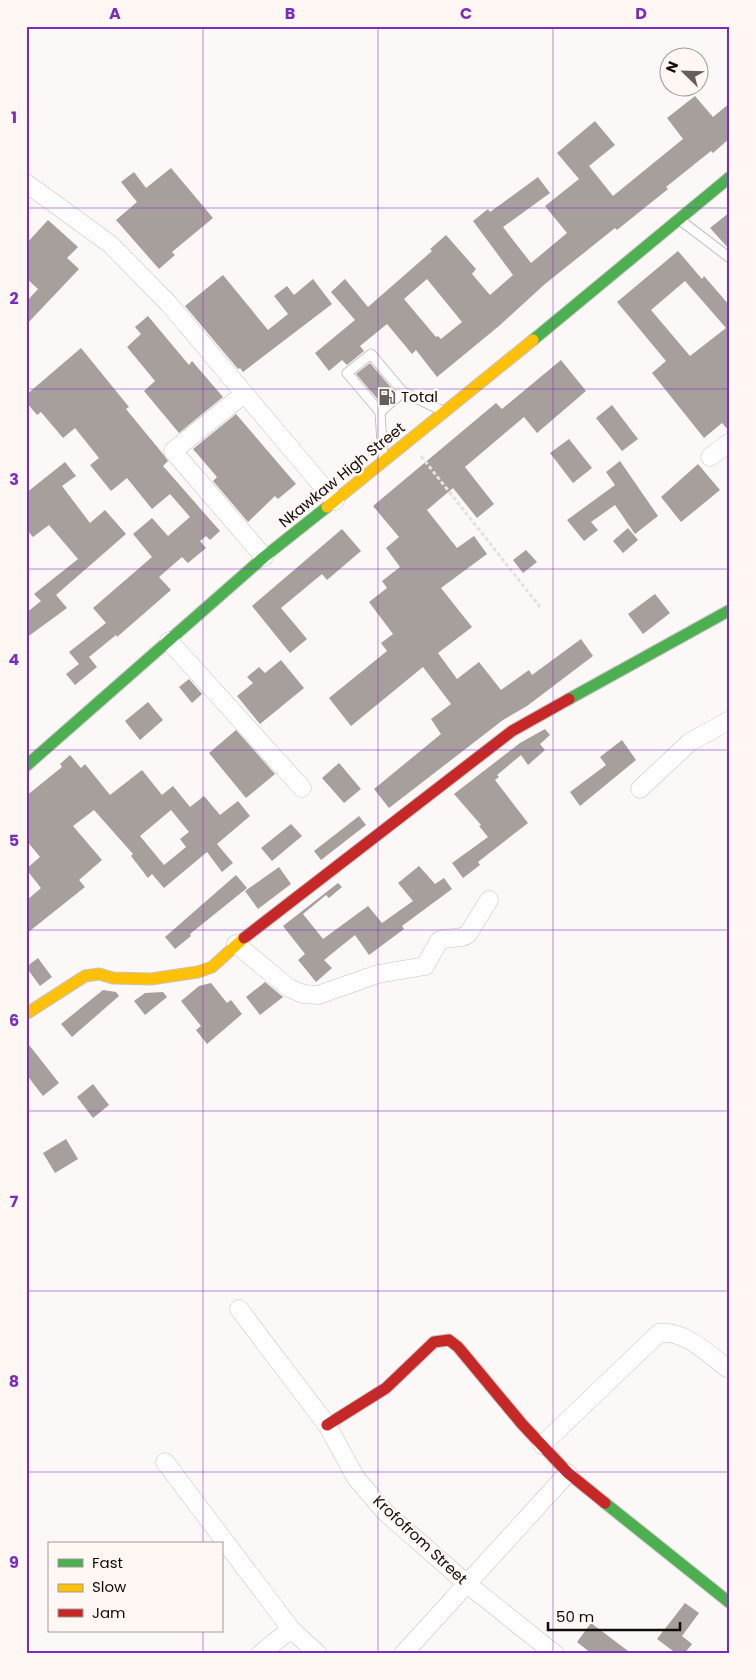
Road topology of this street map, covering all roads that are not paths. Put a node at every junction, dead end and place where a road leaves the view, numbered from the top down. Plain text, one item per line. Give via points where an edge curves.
1 (730, 177) edge
2 (26, 182) edge
3 (678, 218) junction
4 (730, 258) edge
5 (403, 392) junction
6 (244, 394) junction
7 (380, 412) junction
8 (446, 412) junction
9 (730, 442) edge
10 (710, 458) dead end
11 (383, 461) junction
12 (335, 501) junction
13 (264, 557) junction
14 (730, 610) edge
15 (169, 641) junction
16 (730, 720) edge
17 (26, 766) edge
18 (302, 788) dead end
19 (640, 789) dead end
20 (489, 900) dead end
21 (236, 944) junction
22 (26, 1014) edge
23 (239, 1309) dead end
24 (728, 1368) dead end
25 (327, 1425) junction
26 (542, 1445) junction
27 (165, 1462) dead end
28 (568, 1473) junction
29 (466, 1583) junction
30 (730, 1603) edge
31 (291, 1629) junction
32 (260, 1654) edge
33 (318, 1654) edge
34 (403, 1654) edge
35 (555, 1654) edge

1 - 3 street, Nkawkaw High Street
2 - 6 street via 110,244 134,267
3 - 4 lane
3 - 8 street, Nkawkaw High Street
5 - 7 lane
5 - 7 lane via 371,354 348,373
5 - 8 lane
6 - 12 street
6 - 13 street via 173,450
7 - 11 lane
8 - 11 street, Nkawkaw High Street
9 - 10 street
11 - 12 street, Nkawkaw High Street
12 - 13 street, Nkawkaw High Street
13 - 15 street, Nkawkaw High Street
14 - 21 street via 512,731
15 - 17 street, Nkawkaw High Street
15 - 18 street
16 - 19 street via 690,742
20 - 21 street via 468,934 440,940 425,966 378,974 318,995 303,994 289,988
21 - 22 street via 212,968 198,972 151,979 113,978 99,974 85,976
23 - 25 street, Krofofrom Street
24 - 26 street via 681,1336 659,1333
25 - 26 street via 386,1388 434,1342 449,1340
25 - 29 street, Krofofrom Street via 356,1478 386,1512
26 - 28 street
27 - 31 street
28 - 29 street
28 - 30 street
29 - 34 street
29 - 35 street, Krofofrom Street
31 - 32 street
31 - 33 street

